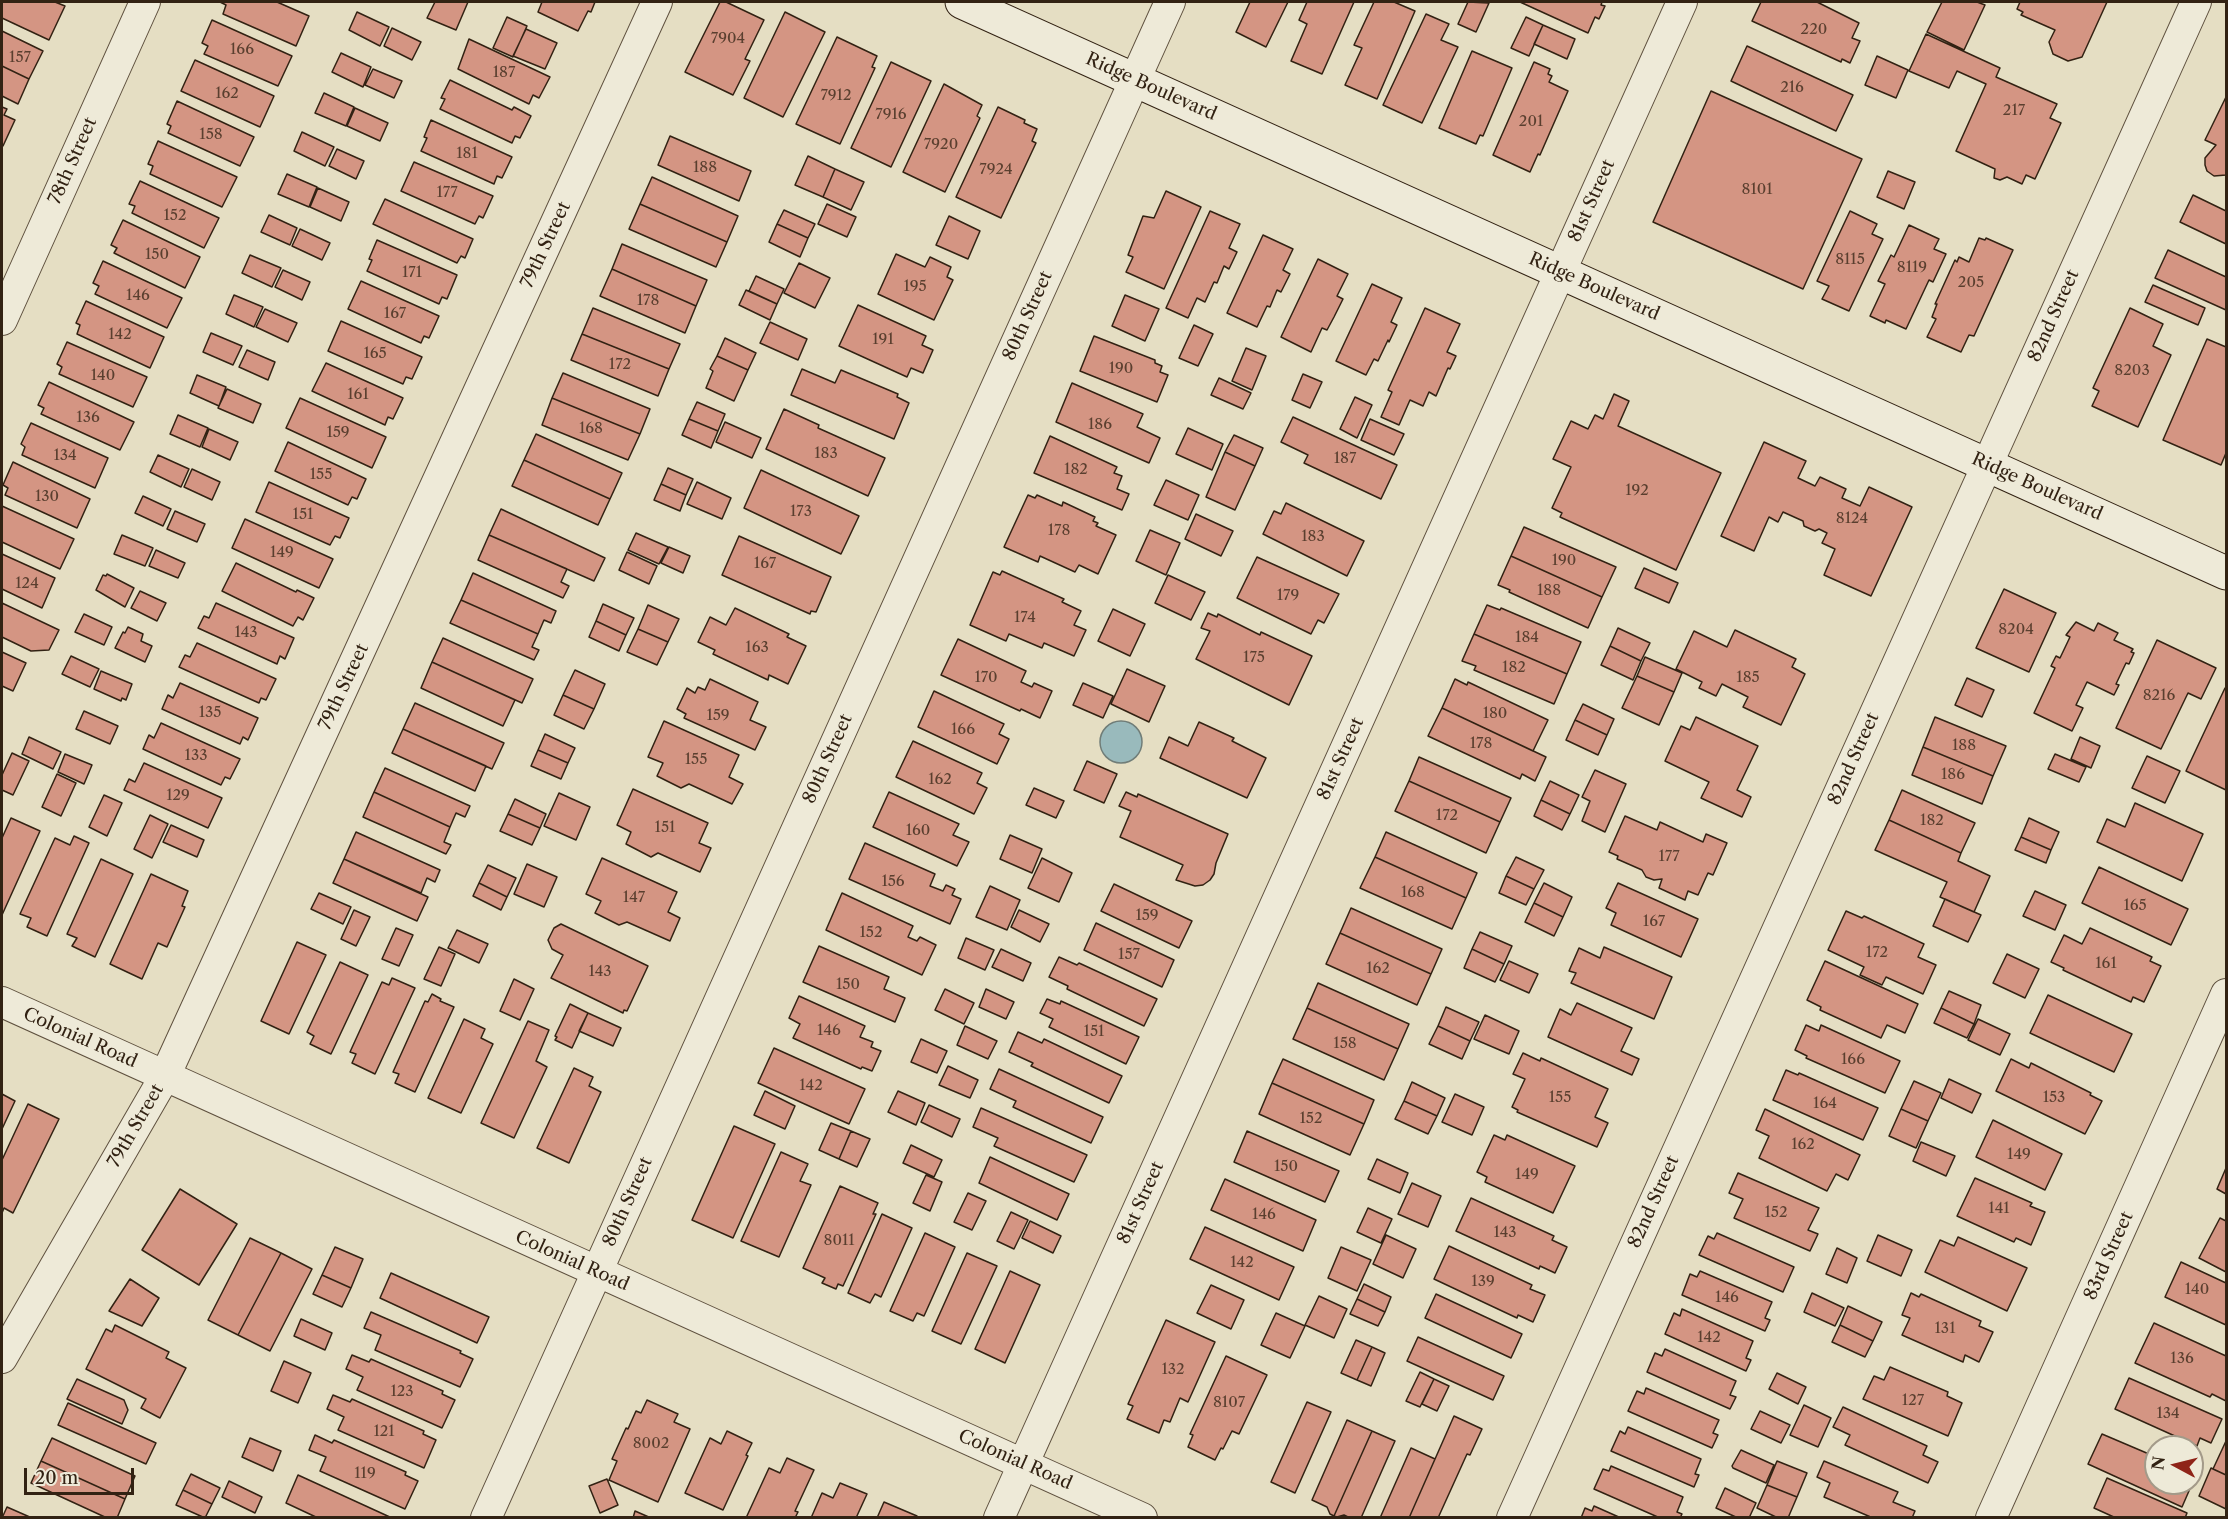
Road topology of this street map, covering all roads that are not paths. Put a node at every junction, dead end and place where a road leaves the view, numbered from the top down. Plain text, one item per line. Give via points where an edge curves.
1 (145, 2) edge
2 (657, 2) edge
3 (962, 2) edge
4 (1170, 2) edge
5 (1682, 2) edge
6 (2196, 2) edge
7 (1134, 80) junction
8 (1560, 272) junction
9 (2, 320) edge
10 (1987, 465) junction
11 (2226, 573) edge
12 (2226, 994) edge
13 (2, 1002) edge
14 (165, 1076) junction
15 (597, 1272) junction
16 (2, 1358) edge
17 (1024, 1464) junction
18 (486, 1518) edge
19 (999, 1518) edge
20 (1142, 1518) edge
21 (1512, 1518) edge
22 (1991, 1518) edge

1 - 9 street, 78th Street
2 - 14 street, 79th Street
3 - 7 street, Ridge Boulevard
4 - 7 street, 80th Street
5 - 8 street, 81st Street
6 - 10 street, 82nd Street
7 - 8 street, Ridge Boulevard
7 - 15 street, 80th Street
8 - 10 street, Ridge Boulevard
8 - 17 street, 81st Street
10 - 11 street, Ridge Boulevard
10 - 21 street, 82nd Street
12 - 22 street, 83rd Street
13 - 14 street, Colonial Road
14 - 15 street, Colonial Road
14 - 16 street, 79th Street
15 - 17 street, Colonial Road
15 - 18 street, 80th Street
17 - 19 street, 81st Street
17 - 20 street, Colonial Road

